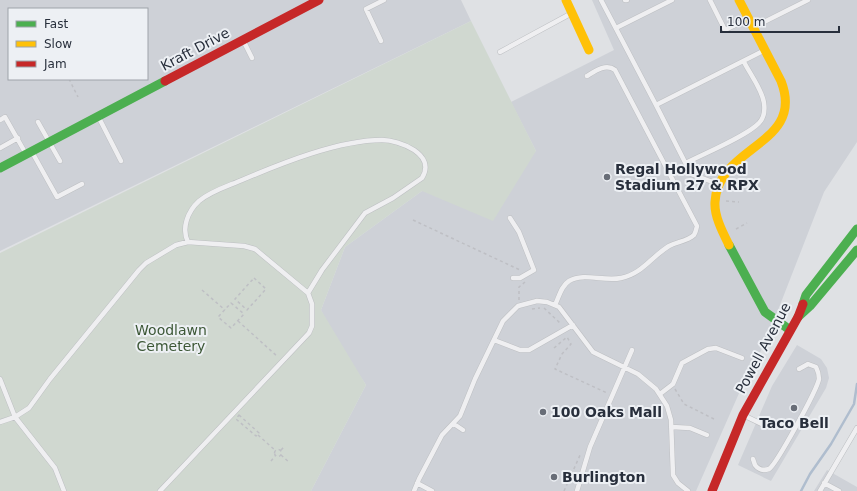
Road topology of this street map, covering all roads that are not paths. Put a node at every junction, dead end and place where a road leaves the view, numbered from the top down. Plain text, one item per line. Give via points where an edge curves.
1 (319, 0) edge
2 (384, 0) edge
3 (566, 0) edge
4 (601, 0) edge
5 (672, 0) edge
6 (710, 0) edge
7 (739, 0) edge
8 (808, 0) edge
9 (572, 13) junction
10 (748, 18) junction
11 (616, 28) junction
12 (754, 28) junction
13 (243, 40) junction
14 (381, 41) dead end
15 (589, 50) dead end
16 (765, 50) junction
17 (500, 52) dead end
18 (252, 58) dead end
19 (744, 62) junction
20 (587, 76) dead end
21 (656, 106) junction
22 (98, 116) junction
23 (0, 120) edge
24 (38, 122) dead end
25 (18, 138) junction
26 (49, 142) junction
27 (0, 148) edge
28 (29, 152) junction
29 (60, 161) dead end
30 (121, 161) dead end
31 (686, 163) junction
32 (0, 168) edge
33 (82, 184) dead end
34 (718, 184) junction
35 (510, 218) dead end
36 (857, 229) edge
37 (188, 242) junction
38 (857, 250) edge
39 (513, 278) dead end
40 (308, 293) junction
41 (556, 305) junction
42 (798, 316) junction
43 (573, 325) junction
44 (790, 330) junction
45 (494, 340) junction
46 (632, 350) dead end
47 (742, 358) dead end
48 (624, 367) junction
49 (799, 369) dead end
50 (0, 379) edge
51 (660, 394) junction
52 (743, 415) junction
53 (15, 417) junction
54 (0, 422) edge
55 (454, 424) junction
56 (672, 427) junction
57 (768, 427) dead end
58 (857, 428) edge
59 (463, 430) dead end
60 (707, 435) dead end
61 (753, 458) dead end
62 (417, 483) junction
63 (824, 483) junction
64 (64, 491) edge
65 (160, 491) edge
66 (414, 491) edge
67 (432, 491) edge
68 (577, 491) edge
69 (688, 491) edge
70 (712, 491) edge
71 (820, 491) edge
72 (839, 491) edge

1 - 13 main road, Kraft Drive
2 - 14 lane via 366,10
3 - 9 main road
4 - 11 lane
5 - 11 lane
6 - 10 lane via 726,30
7 - 10 main road
8 - 12 lane
9 - 15 main road
9 - 17 lane
10 - 12 main road
11 - 21 lane
12 - 16 main road
13 - 18 lane
13 - 22 main road, Kraft Drive
16 - 19 lane
16 - 34 main road via 783,88 785,105 782,116 771,136 760,146 732,162
19 - 21 lane
19 - 31 lane via 763,100 762,120 745,133
20 - 41 lane via 603,68 610,67 615,70 697,226 691,237 667,247 636,273 616,279 571,280 563,287
21 - 31 lane
22 - 26 main road, Kraft Drive
22 - 30 lane
23 - 25 lane via 6,117
24 - 26 lane
25 - 27 lane
25 - 28 lane
26 - 28 main road, Kraft Drive
26 - 29 lane
28 - 32 main road, Kraft Drive
28 - 33 lane via 57,197
31 - 34 lane via 693,175
34 - 44 main road via 716,209 724,233 765,312
35 - 39 lane via 534,270
36 - 42 main road, Powell Avenue via 806,295
37 - 40 lane via 255,249
37 - 40 lane via 185,234 186,222 200,200 286,162 370,140 396,142 416,151 425,166 422,178 362,217
37 - 53 lane via 176,245 146,263 58,369 33,404
38 - 42 main road via 810,306
40 - 65 lane via 312,304 312,326 308,332
41 - 43 lane via 565,312
41 - 45 lane via 537,301 518,306 503,320
42 - 44 main road, Powell Avenue
43 - 45 lane via 529,350 520,350
43 - 48 lane via 597,356
44 - 52 main road, Powell Avenue
45 - 55 lane
46 - 48 lane
47 - 51 lane via 716,348 708,348 682,363 673,384
48 - 51 lane via 645,378
48 - 68 lane via 590,447
49 - 61 lane via 808,364 816,368 819,375 815,389 771,467 760,469 755,465
50 - 53 lane
51 - 56 lane
52 - 57 lane
52 - 70 main road, Powell Avenue
53 - 54 lane
53 - 64 lane via 55,468
55 - 59 lane
55 - 62 lane via 442,435
56 - 60 lane via 690,428
56 - 69 lane via 672,472 676,481
58 - 63 lane
62 - 66 lane
62 - 67 lane
63 - 71 lane
63 - 72 lane

